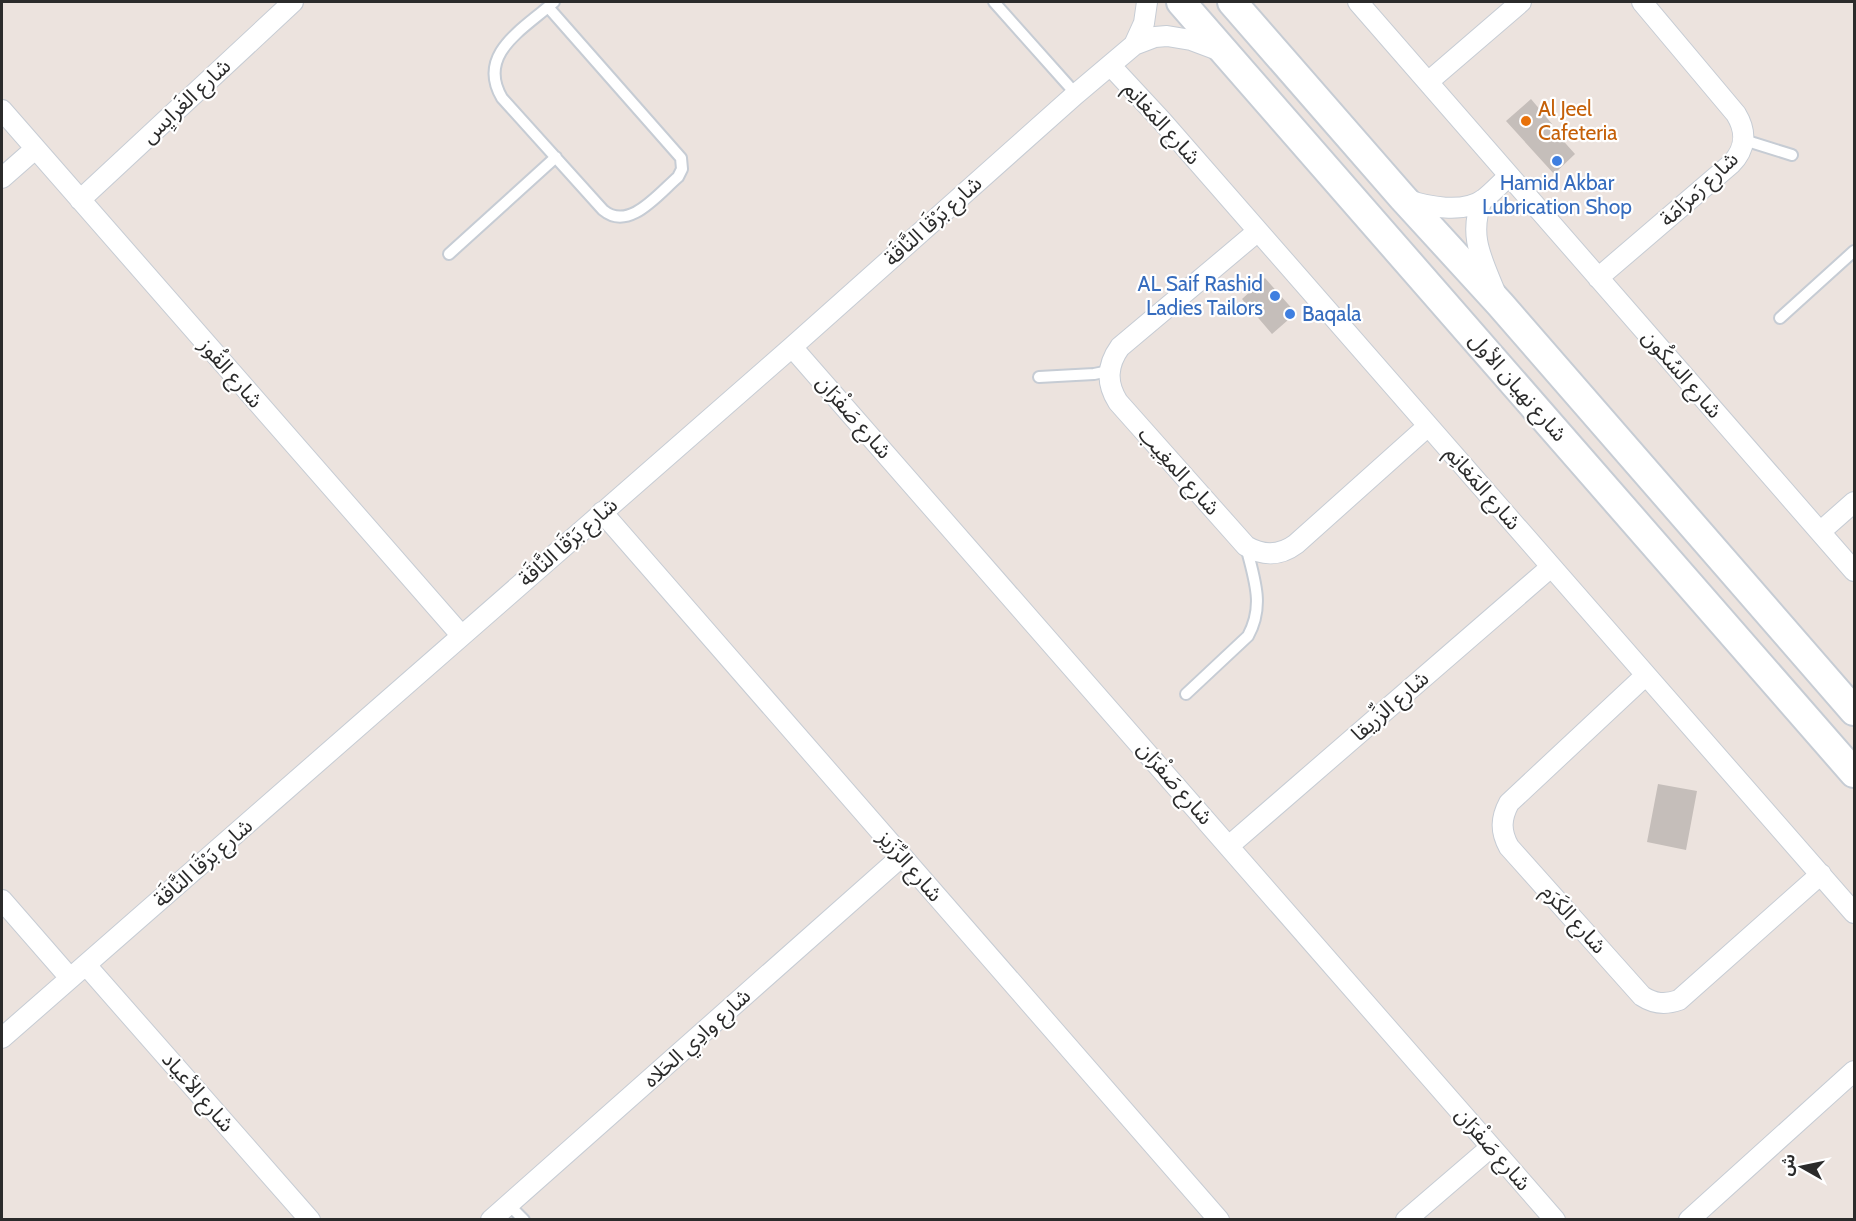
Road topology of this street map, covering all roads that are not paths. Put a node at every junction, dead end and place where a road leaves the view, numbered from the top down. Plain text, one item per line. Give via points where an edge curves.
1 (293, 2) edge
2 (994, 2) edge
3 (1147, 2) edge
4 (1181, 2) edge
5 (1232, 2) edge
6 (1358, 2) edge
7 (1521, 2) edge
8 (1642, 2) edge
9 (551, 4) edge
10 (1134, 45) junction
11 (1225, 53) junction
12 (1110, 65) junction
13 (1428, 82) junction
14 (1076, 94) junction
15 (2, 110) edge
16 (1744, 140) junction
17 (35, 149) junction
18 (1792, 155) dead end
19 (556, 158) junction
20 (1509, 176) junction
21 (2, 178) edge
22 (1403, 198) junction
23 (80, 200) junction
24 (1482, 200) junction
25 (1258, 231) junction
26 (1854, 251) edge
27 (449, 254) dead end
28 (1599, 278) junction
29 (1500, 304) junction
30 (1780, 318) dead end
31 (792, 347) junction
32 (1109, 371) junction
33 (1039, 377) dead end
34 (1428, 426) junction
35 (1854, 502) edge
36 (602, 512) junction
37 (1820, 532) junction
38 (1246, 546) junction
39 (1551, 567) junction
40 (1854, 571) edge
41 (462, 635) junction
42 (1646, 675) junction
43 (1186, 694) dead end
44 (1854, 711) edge
45 (1854, 773) edge
46 (1230, 845) junction
47 (902, 856) junction
48 (1821, 874) junction
49 (2, 900) edge
50 (1854, 913) edge
51 (86, 965) junction
52 (70, 978) junction
53 (2, 1038) edge
54 (1854, 1071) edge
55 (1491, 1147) junction
56 (509, 1204) junction
57 (309, 1220) edge
58 (491, 1220) edge
59 (524, 1220) edge
60 (1219, 1220) edge
61 (1407, 1220) edge
62 (1555, 1220) edge
63 (1689, 1220) edge

1 - 23 street, شارع الغَرايِس
2 - 14 lane
3 - 10 street, شارع بَرْقَا النَّاقَة via 1144,23
4 - 11 main road, شارع نهيان الأول
5 - 22 main road, شارع نهيان الأول
6 - 13 street, شارع السُكُون
7 - 13 street
8 - 16 street, شارع رَمرَامَة via 1736,114
9 - 19 lane via 504,46 494,72 502,98
9 - 19 lane via 678,152 682,169 678,177 635,213 618,218 603,210
10 - 11 street, شارع بَرْقَا النَّاقَة via 1155,36 1167,36
10 - 12 street, شارع بَرْقَا النَّاقَة
11 - 45 main road, شارع نهيان الأول
12 - 14 street, شارع بَرْقَا النَّاقَة
12 - 25 street, شارع المَغانِم
13 - 20 street, شارع السُكُون
14 - 31 street, شارع بَرْقَا النَّاقَة
15 - 17 street, شارع القُوز
16 - 18 lane
16 - 28 street, شارع رَمرَامَة via 1731,164
17 - 21 street
17 - 23 street, شارع القُوز
19 - 27 lane
20 - 24 street
20 - 28 street, شارع السُكُون
22 - 24 street via 1450,208
22 - 29 main road, شارع نهيان الأول
23 - 41 street, شارع القُوز
24 - 29 street via 1475,228 1476,243
25 - 32 street via 1126,340 1114,354
25 - 34 street, شارع المَغانِم
26 - 30 lane
28 - 37 street, شارع السُكُون
29 - 44 main road, شارع نهيان الأول
31 - 36 street, شارع بَرْقَا النَّاقَة
31 - 46 street, شارع صَفْرَان
32 - 33 lane
32 - 38 street, شارع المغِيب via 1118,402
34 - 38 street via 1291,548 1270,554
34 - 39 street, شارع المَغانِم
35 - 37 street
36 - 41 street, شارع بَرْقَا النَّاقَة
36 - 47 street, شارع الرِّزَيز
37 - 40 street, شارع السُكُون
38 - 43 lane via 1258,598 1254,624 1248,636
39 - 42 street, شارع المَغانِم
39 - 46 street, شارع الزِّريقا
41 - 51 street, شارع بَرْقَا النَّاقَة
42 - 48 street, شارع المَغانِم
42 - 48 street, شارع الكَرَم via 1509,803 1502,825 1509,847 1642,996 1664,1004 1679,1000
46 - 55 street, شارع صَفْرَان
47 - 56 street, شارع وادِي الحَلاه
47 - 60 street, شارع الرِّزَيز
48 - 50 street, شارع المَغانِم
49 - 52 street
51 - 52 street, شارع بَرْقَا النَّاقَة
51 - 57 street, شارع الأعياد
52 - 53 street, شارع بَرْقَا النَّاقَة
54 - 63 street
55 - 61 street
55 - 62 street, شارع صَفْرَان
56 - 58 street, شارع وادِي الحَلاه
56 - 59 lane

